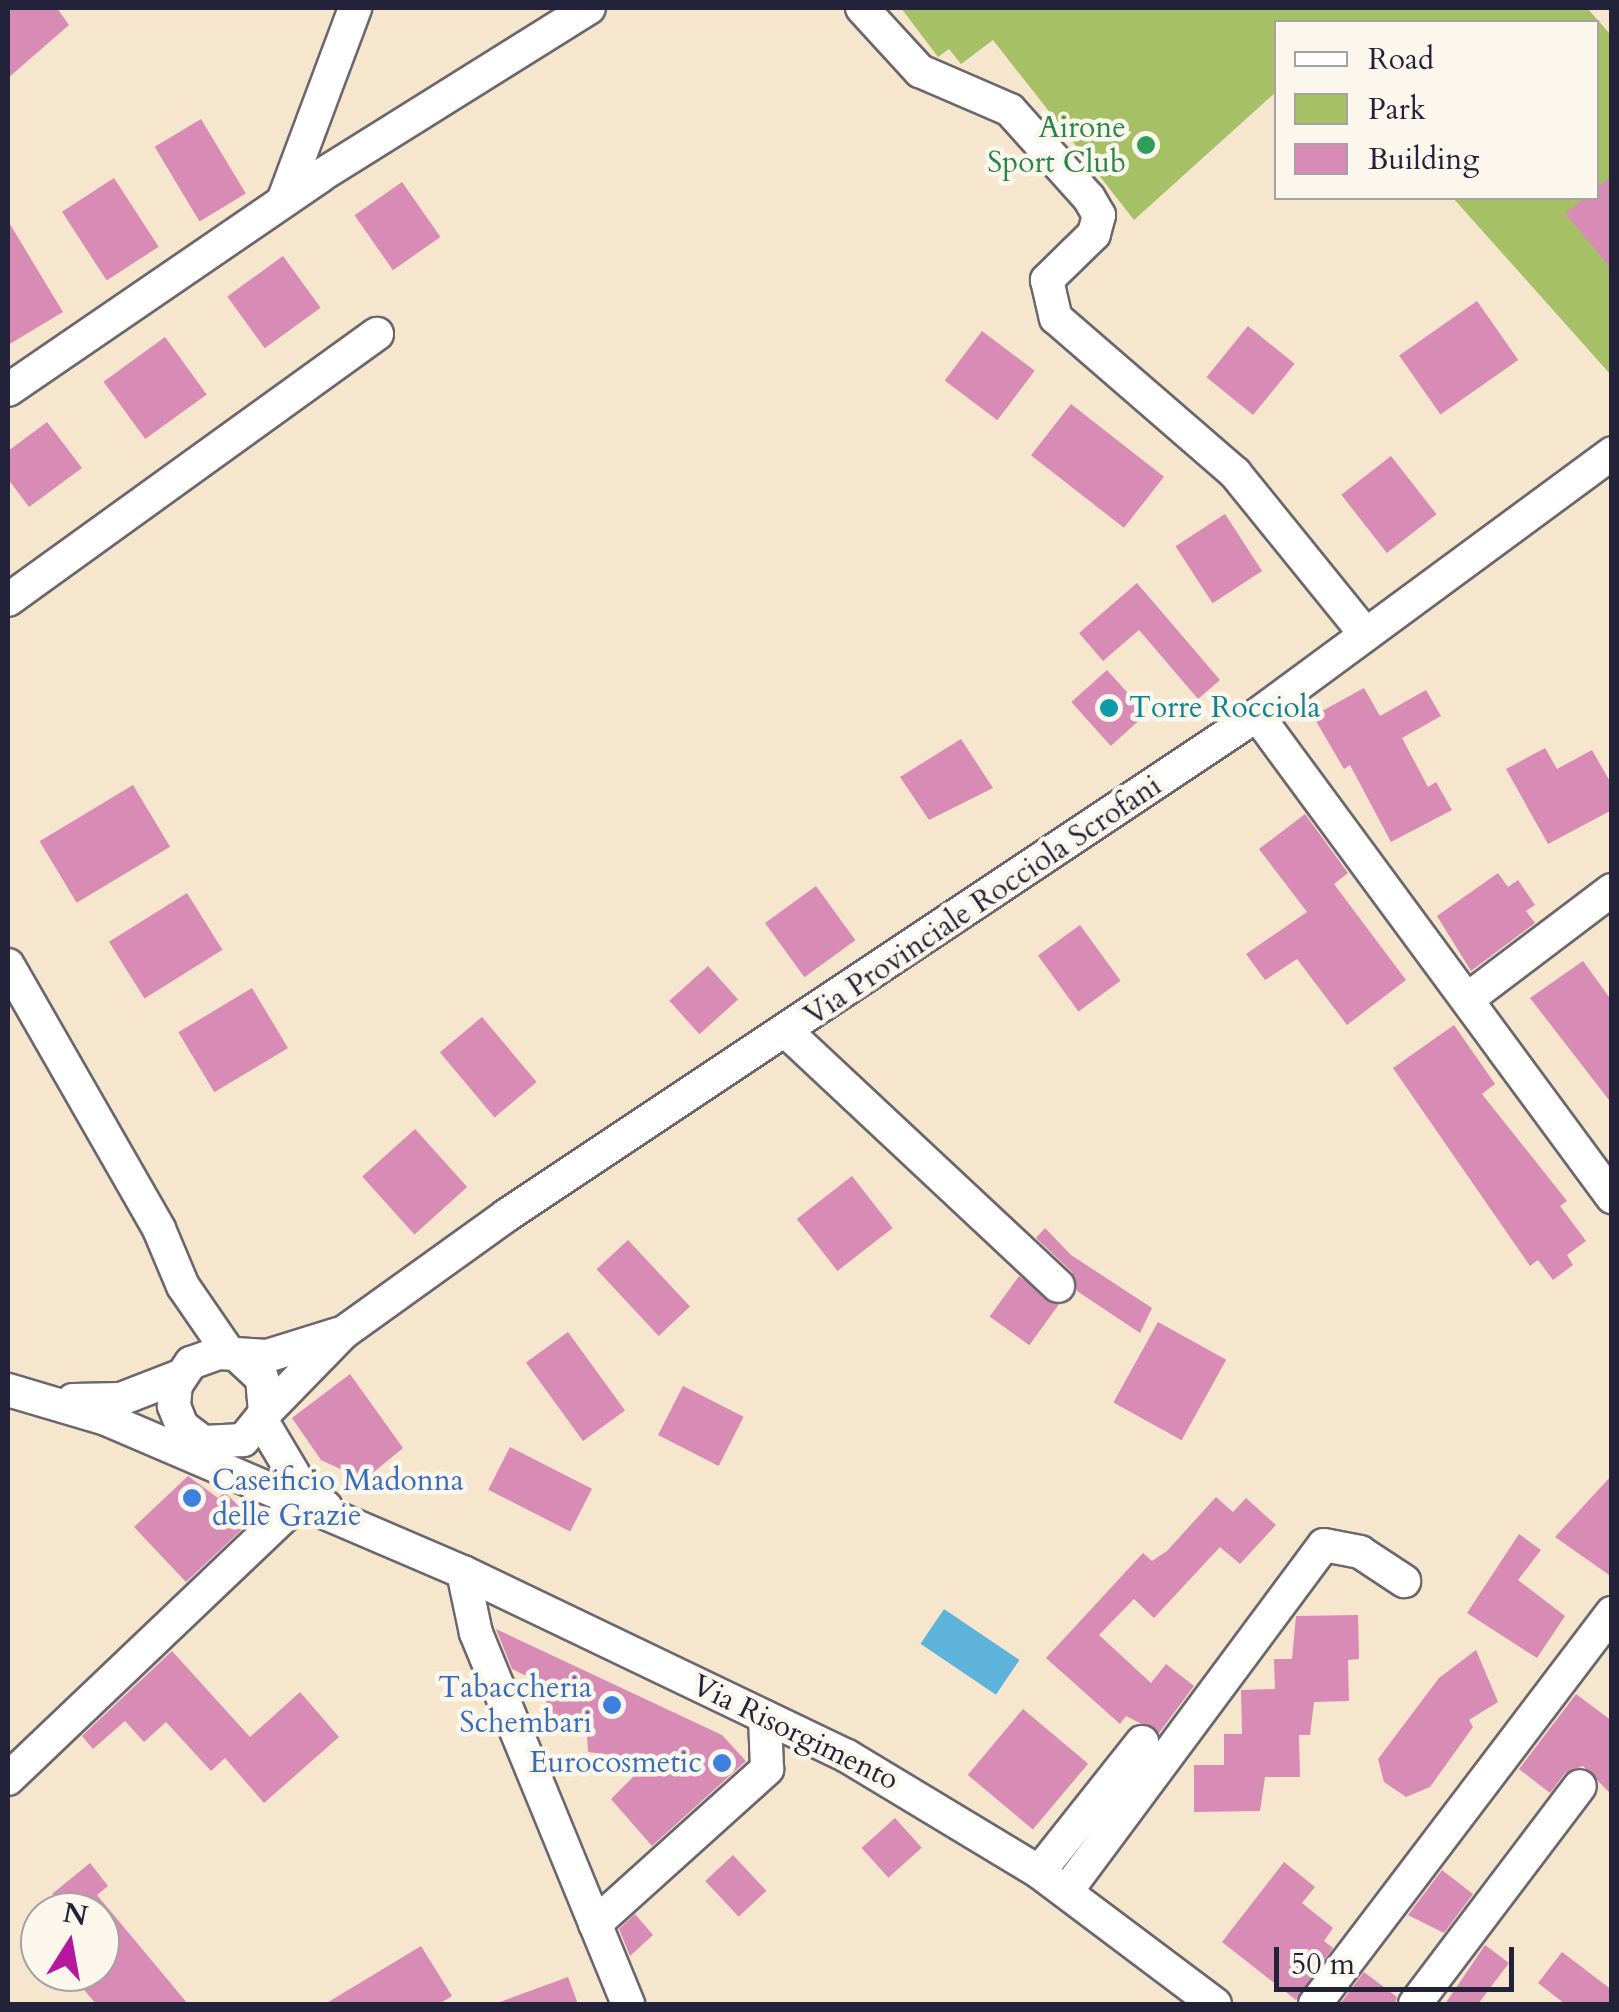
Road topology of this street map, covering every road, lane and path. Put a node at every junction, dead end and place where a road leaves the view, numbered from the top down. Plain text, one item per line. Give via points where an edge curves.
1 (355, 8) edge
2 (589, 8) edge
3 (862, 8) edge
4 (284, 202) junction
5 (376, 334) dead end
6 (8, 390) edge
7 (1612, 453) edge
8 (8, 600) edge
9 (1364, 631) junction
10 (1256, 715) junction
11 (1612, 890) edge
12 (8, 965) edge
13 (1468, 998) junction
14 (788, 1033) junction
15 (1612, 1196) edge
16 (183, 1286) junction
17 (1058, 1286) dead end
18 (343, 1333) junction
19 (233, 1354) junction
20 (182, 1373) junction
21 (8, 1390) edge
22 (58, 1400) junction
23 (264, 1416) junction
24 (198, 1445) junction
25 (296, 1504) junction
26 (341, 1520) junction
27 (463, 1572) junction
28 (1404, 1581) dead end
29 (1612, 1613) edge
30 (765, 1717) junction
31 (1142, 1742) dead end
32 (8, 1779) edge
33 (1580, 1786) dead end
34 (1039, 1872) junction
35 (1066, 1892) junction
36 (595, 1924) junction
37 (628, 2004) edge
38 (1215, 2004) edge
39 (1315, 2004) edge
40 (1415, 2004) edge

1 - 4 street
2 - 4 street
3 - 9 street via 920,71 1010,110 1089,198 1099,215 1094,234 1047,280 1056,318 1235,472
4 - 6 street
5 - 8 street
7 - 9 street, Via Provinciale Rocciola Scrofani
9 - 10 street, Via Provinciale Rocciola Scrofani
10 - 13 street
10 - 14 street, Via Provinciale Rocciola Scrofani
11 - 13 street
12 - 16 street via 159,1229
13 - 15 street
14 - 17 street
14 - 18 street, Via Provinciale Rocciola Scrofani via 507,1215
16 - 19 street
16 - 20 street
18 - 19 street via 267,1356
18 - 23 street
19 - 20 street via 209,1354
19 - 23 street via 262,1378
20 - 22 street via 121,1399
20 - 24 street via 174,1406
21 - 22 street
22 - 24 street
23 - 24 street via 242,1440
23 - 26 street via 298,1484
24 - 25 street via 244,1479
25 - 26 street
25 - 32 street
26 - 27 street, Via Risorgimento
27 - 30 street, Via Risorgimento
27 - 36 street via 476,1634
28 - 35 street via 1360,1552 1324,1544
29 - 39 street
30 - 34 street, Via Risorgimento via 921,1795
30 - 36 street via 767,1769
31 - 34 street
33 - 40 street
34 - 35 street, Via Risorgimento
35 - 38 street, Via Risorgimento
36 - 37 street

